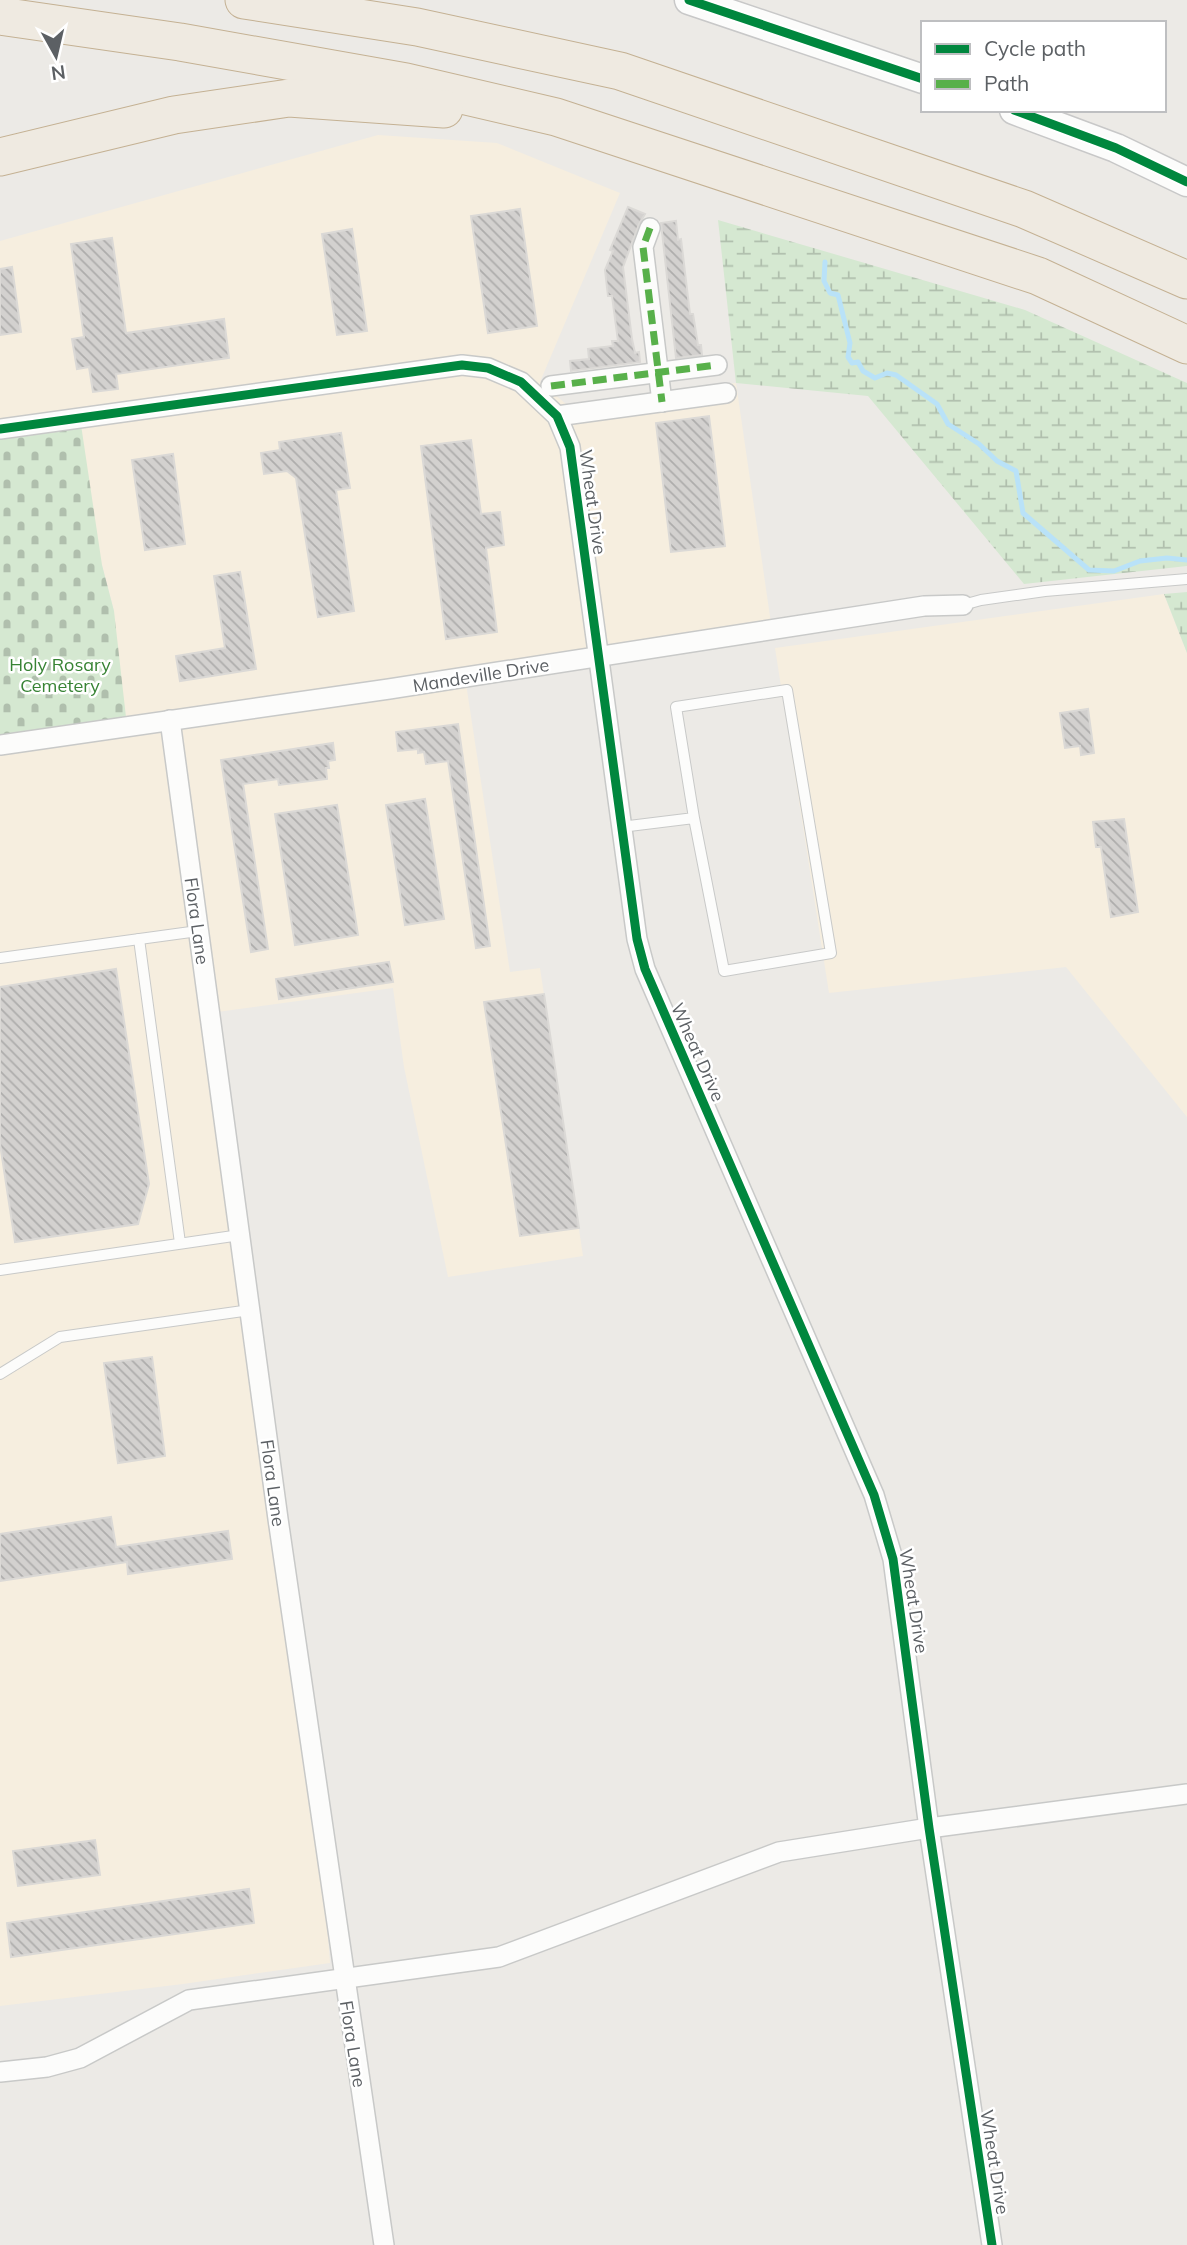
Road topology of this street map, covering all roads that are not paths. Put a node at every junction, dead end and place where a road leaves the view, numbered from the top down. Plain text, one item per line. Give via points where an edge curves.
1 (244, 0) edge
2 (384, 0) edge
3 (689, 0) edge
4 (0, 16) edge
5 (620, 71) junction
6 (921, 78) edge
7 (1019, 112) edge
8 (0, 156) edge
9 (706, 167) junction
10 (1187, 182) edge
11 (650, 228) dead end
12 (1187, 280) edge
13 (1187, 345) edge
14 (717, 365) dead end
15 (659, 373) junction
16 (551, 386) dead end
17 (726, 393) dead end
18 (662, 402) junction
19 (557, 416) junction
20 (0, 429) edge
21 (1187, 579) edge
22 (963, 605) joint
23 (597, 657) junction
24 (170, 720) junction
25 (0, 745) edge
26 (694, 818) junction
27 (621, 828) junction
28 (198, 931) junction
29 (139, 939) junction
30 (0, 958) edge
31 (240, 1235) junction
32 (180, 1244) junction
33 (0, 1270) edge
34 (250, 1310) junction
35 (0, 1374) edge
36 (1187, 1794) edge
37 (929, 1828) junction
38 (343, 1978) junction
39 (0, 2072) edge
40 (384, 2245) edge
41 (992, 2245) edge

1 - 5 highway via 417,27
2 - 5 highway
3 - 6 main road
4 - 9 highway via 406,82 556,117
5 - 12 highway via 1024,209
7 - 10 main road via 1116,148
8 - 9 highway via 174,115 289,99 449,110
9 - 13 highway via 1038,276
11 - 15 street via 643,247
14 - 15 street
15 - 16 street
15 - 18 street
17 - 18 street
18 - 19 street
19 - 20 street, Wheat Drive via 521,382 488,368 462,365
19 - 23 street, Wheat Drive via 570,447
21 - 22 lane via 1045,591
22 - 23 street, Mandeville Drive via 924,606
23 - 24 street, Mandeville Drive
23 - 27 street, Wheat Drive
24 - 25 street, Mandeville Drive
24 - 28 street, Flora Lane
26 - 26 lane via 676,707 787,690 831,953 724,971
26 - 27 lane
27 - 37 street, Wheat Drive via 645,969 883,1521 893,1559
28 - 29 lane
28 - 31 street, Flora Lane
29 - 30 lane
29 - 32 lane
31 - 32 lane
31 - 34 street, Flora Lane
32 - 33 lane
34 - 35 lane via 60,1337
34 - 38 street, Flora Lane
36 - 37 street
37 - 38 street via 779,1852 499,1957
37 - 41 street, Wheat Drive
38 - 39 street via 189,2000 80,2058
38 - 40 street, Flora Lane

